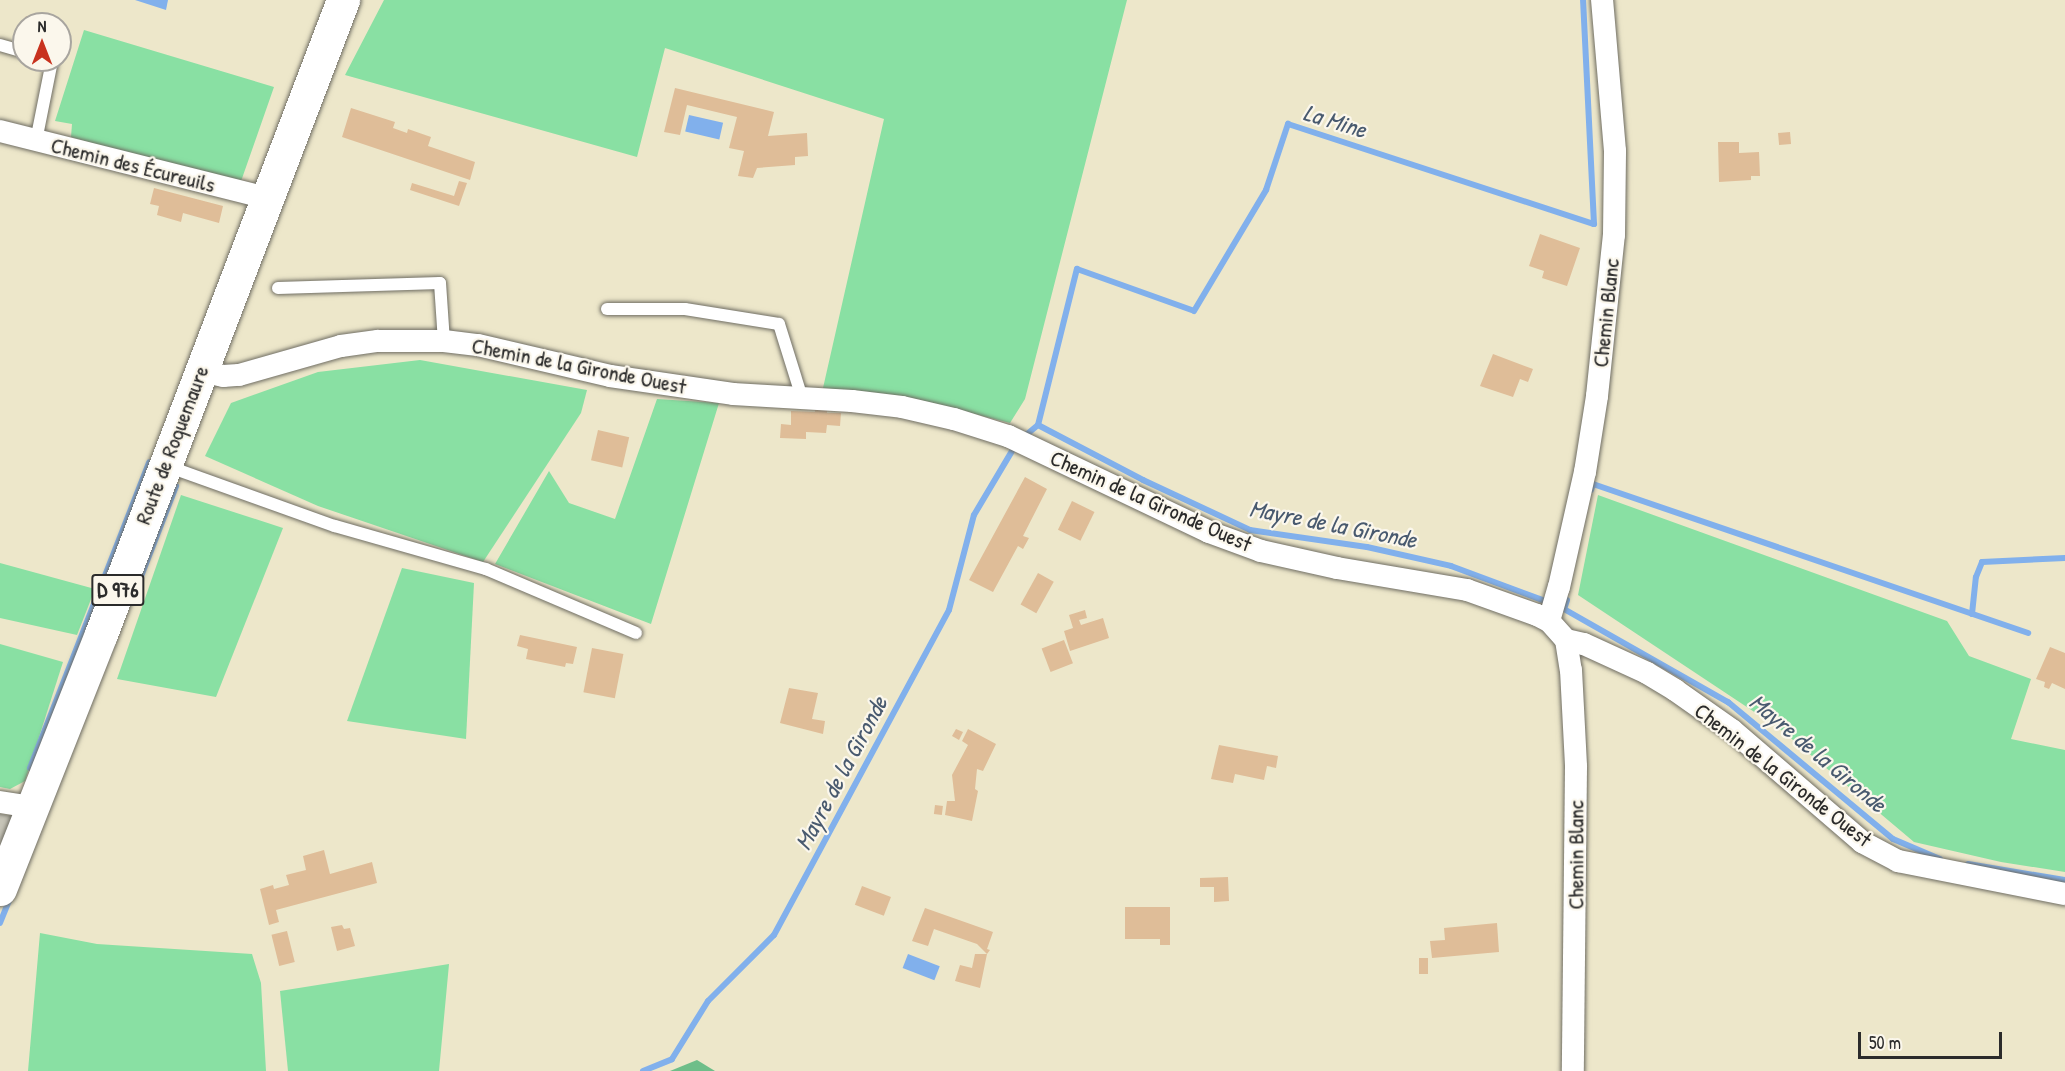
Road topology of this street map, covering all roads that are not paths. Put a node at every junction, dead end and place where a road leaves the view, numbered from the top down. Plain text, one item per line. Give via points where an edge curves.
1 (343, 0) edge
2 (1602, 0) edge
3 (50, 72) edge
4 (0, 131) edge
5 (36, 141) junction
6 (266, 198) junction
7 (278, 288) dead end
8 (607, 309) dead end
9 (444, 341) junction
10 (200, 371) junction
11 (802, 398) junction
12 (165, 465) junction
13 (1549, 621) junction
14 (636, 633) dead end
15 (1566, 640) junction
16 (0, 802) edge
17 (33, 807) junction
18 (0, 889) edge
19 (2065, 894) edge
20 (1573, 1071) edge

1 - 6 main road, Route de Roquemaure / D 976
2 - 13 street, Chemin Blanc via 1615,151 1614,235 1585,472
3 - 5 lane
4 - 5 street, Chemin des Écureuils
5 - 6 street, Chemin des Écureuils
6 - 10 main road, Route de Roquemaure / D 976
7 - 9 lane via 440,283
8 - 11 lane via 685,309 779,324
9 - 10 street, Chemin de la Gironde Ouest via 378,341 341,346 239,375
9 - 11 street, Chemin de la Gironde Ouest via 478,345 610,376 733,394
10 - 12 main road, Route de Roquemaure / D 976
11 - 13 street, Chemin de la Gironde Ouest via 902,407 954,418 1008,436 1209,532 1261,551 1467,590
12 - 14 lane via 335,526 486,569
12 - 17 main road, Route de Roquemaure / D 976
13 - 15 street, Chemin de la Gironde Ouest
15 - 19 street, Chemin de la Gironde Ouest via 1584,644 1675,690 1732,730 1862,842 1898,861
15 - 20 street, Chemin Blanc via 1576,767
16 - 17 street
17 - 18 main road, Route de Roquemaure / D 976

